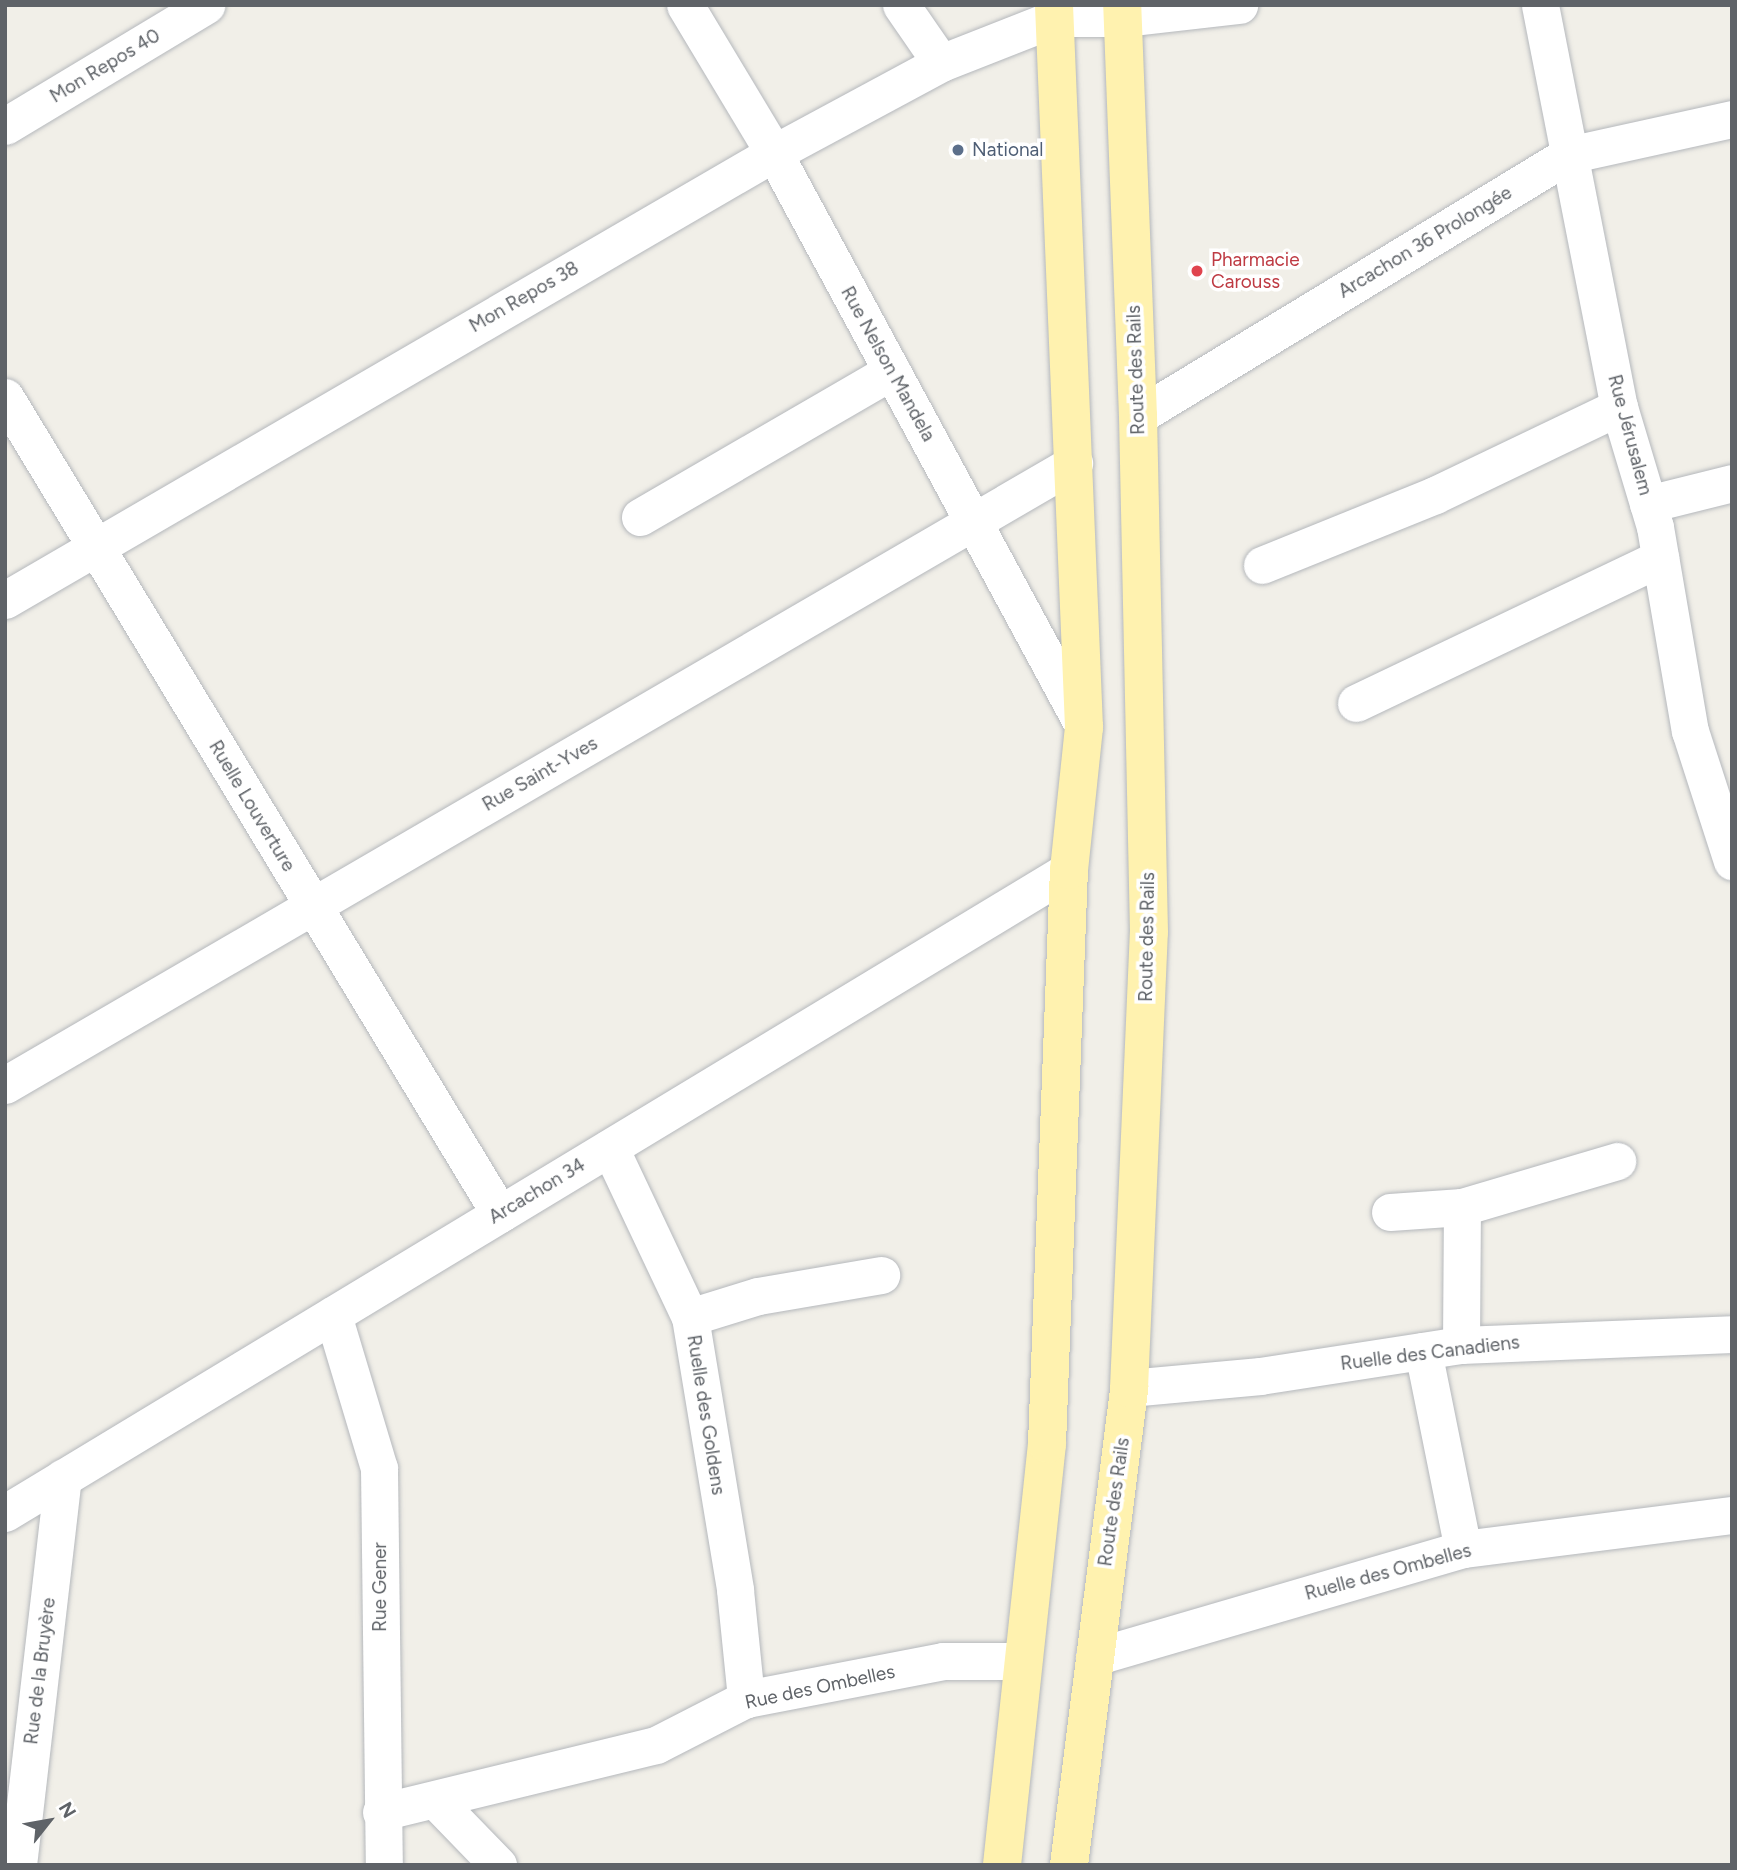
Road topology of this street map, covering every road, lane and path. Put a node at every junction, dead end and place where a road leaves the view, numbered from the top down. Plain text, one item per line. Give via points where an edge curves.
1 (206, 5) edge
2 (685, 5) edge
3 (901, 5) edge
4 (1239, 5) edge
5 (1540, 5) edge
6 (1055, 12) edge
7 (1122, 12) edge
8 (941, 63) junction
9 (1732, 119) edge
10 (5, 126) edge
11 (774, 153) junction
12 (1568, 155) junction
13 (892, 371) junction
14 (5, 397) edge
15 (1619, 408) junction
16 (1138, 416) junction
17 (1074, 463) junction
18 (1732, 483) edge
19 (1648, 504) junction
20 (640, 517) dead end
21 (974, 521) junction
22 (95, 545) junction
23 (1660, 558) junction
24 (1262, 565) dead end
25 (5, 600) edge
26 (1356, 703) dead end
27 (1084, 727) junction
28 (1732, 861) edge
29 (1069, 870) junction
30 (313, 906) junction
31 (5, 1085) edge
32 (610, 1148) junction
33 (1617, 1161) dead end
34 (1462, 1207) junction
35 (1390, 1212) dead end
36 (500, 1214) junction
37 (881, 1275) dead end
38 (333, 1315) junction
39 (690, 1317) junction
40 (1732, 1334) edge
41 (1461, 1345) junction
42 (1423, 1351) junction
43 (1129, 1388) junction
44 (63, 1478) junction
45 (5, 1513) edge
46 (1732, 1515) edge
47 (1463, 1549) junction
48 (1094, 1657) junction
49 (1023, 1661) junction
50 (746, 1699) junction
51 (437, 1802) junction
52 (381, 1812) junction
53 (18, 1865) edge
54 (384, 1865) edge
55 (498, 1865) edge
56 (1002, 1865) edge
57 (1069, 1865) edge

1 - 10 street, Mon Repos 40
2 - 11 street, Rue Nelson Mandela
3 - 8 street
4 - 7 street
5 - 12 street, Rue Jérusalem
6 - 7 street
6 - 8 street, Mon Repos 38
6 - 17 main road
7 - 16 main road, Route des Rails
8 - 11 street, Mon Repos 38
9 - 12 street, Arcachon 36 Prolongée
11 - 13 street, Rue Nelson Mandela
11 - 22 street, Mon Repos 38
12 - 15 street, Rue Jérusalem
12 - 16 street, Arcachon 36 Prolongée
13 - 20 street
13 - 21 street, Rue Nelson Mandela
14 - 22 street, Ruelle Louverture
15 - 19 street, Rue Jérusalem
15 - 24 street via 1435,495
16 - 43 main road, Route des Rails via 1149,932
17 - 21 street, Rue Saint-Yves
17 - 27 main road
18 - 19 street
19 - 23 street, Rue Jérusalem
21 - 27 street, Rue Nelson Mandela
21 - 30 street, Rue Saint-Yves
22 - 25 street, Mon Repos 38
22 - 30 street, Ruelle Louverture
23 - 26 street
23 - 28 street, Rue Jérusalem via 1690,731
27 - 29 main road
29 - 32 street, Arcachon 34
29 - 49 main road via 1047,1444
30 - 31 street, Rue Saint-Yves
30 - 36 street, Ruelle Louverture
32 - 36 street, Arcachon 34
32 - 39 street, Ruelle des Goldens
33 - 34 street
34 - 35 street
34 - 41 street
36 - 38 street, Arcachon 34
37 - 39 street via 758,1296
38 - 44 street, Arcachon 34
38 - 52 street, Rue Gener via 379,1468
39 - 50 street, Ruelle des Goldens via 735,1590
40 - 41 street, Ruelle des Canadiens
41 - 42 street, Ruelle des Canadiens
42 - 43 street, Ruelle des Canadiens via 1260,1376
42 - 47 street
43 - 48 main road, Route des Rails
44 - 45 street, Arcachon 34
44 - 53 street, Rue de la Bruyère
46 - 47 street, Ruelle des Ombelles
47 - 48 street, Ruelle des Ombelles
48 - 57 main road, Route des Rails
49 - 50 street, Rue des Ombelles via 943,1661
49 - 56 main road
50 - 51 street, Rue des Ombelles via 656,1745
51 - 52 street, Rue des Ombelles
51 - 55 street
52 - 54 street, Rue Gener

